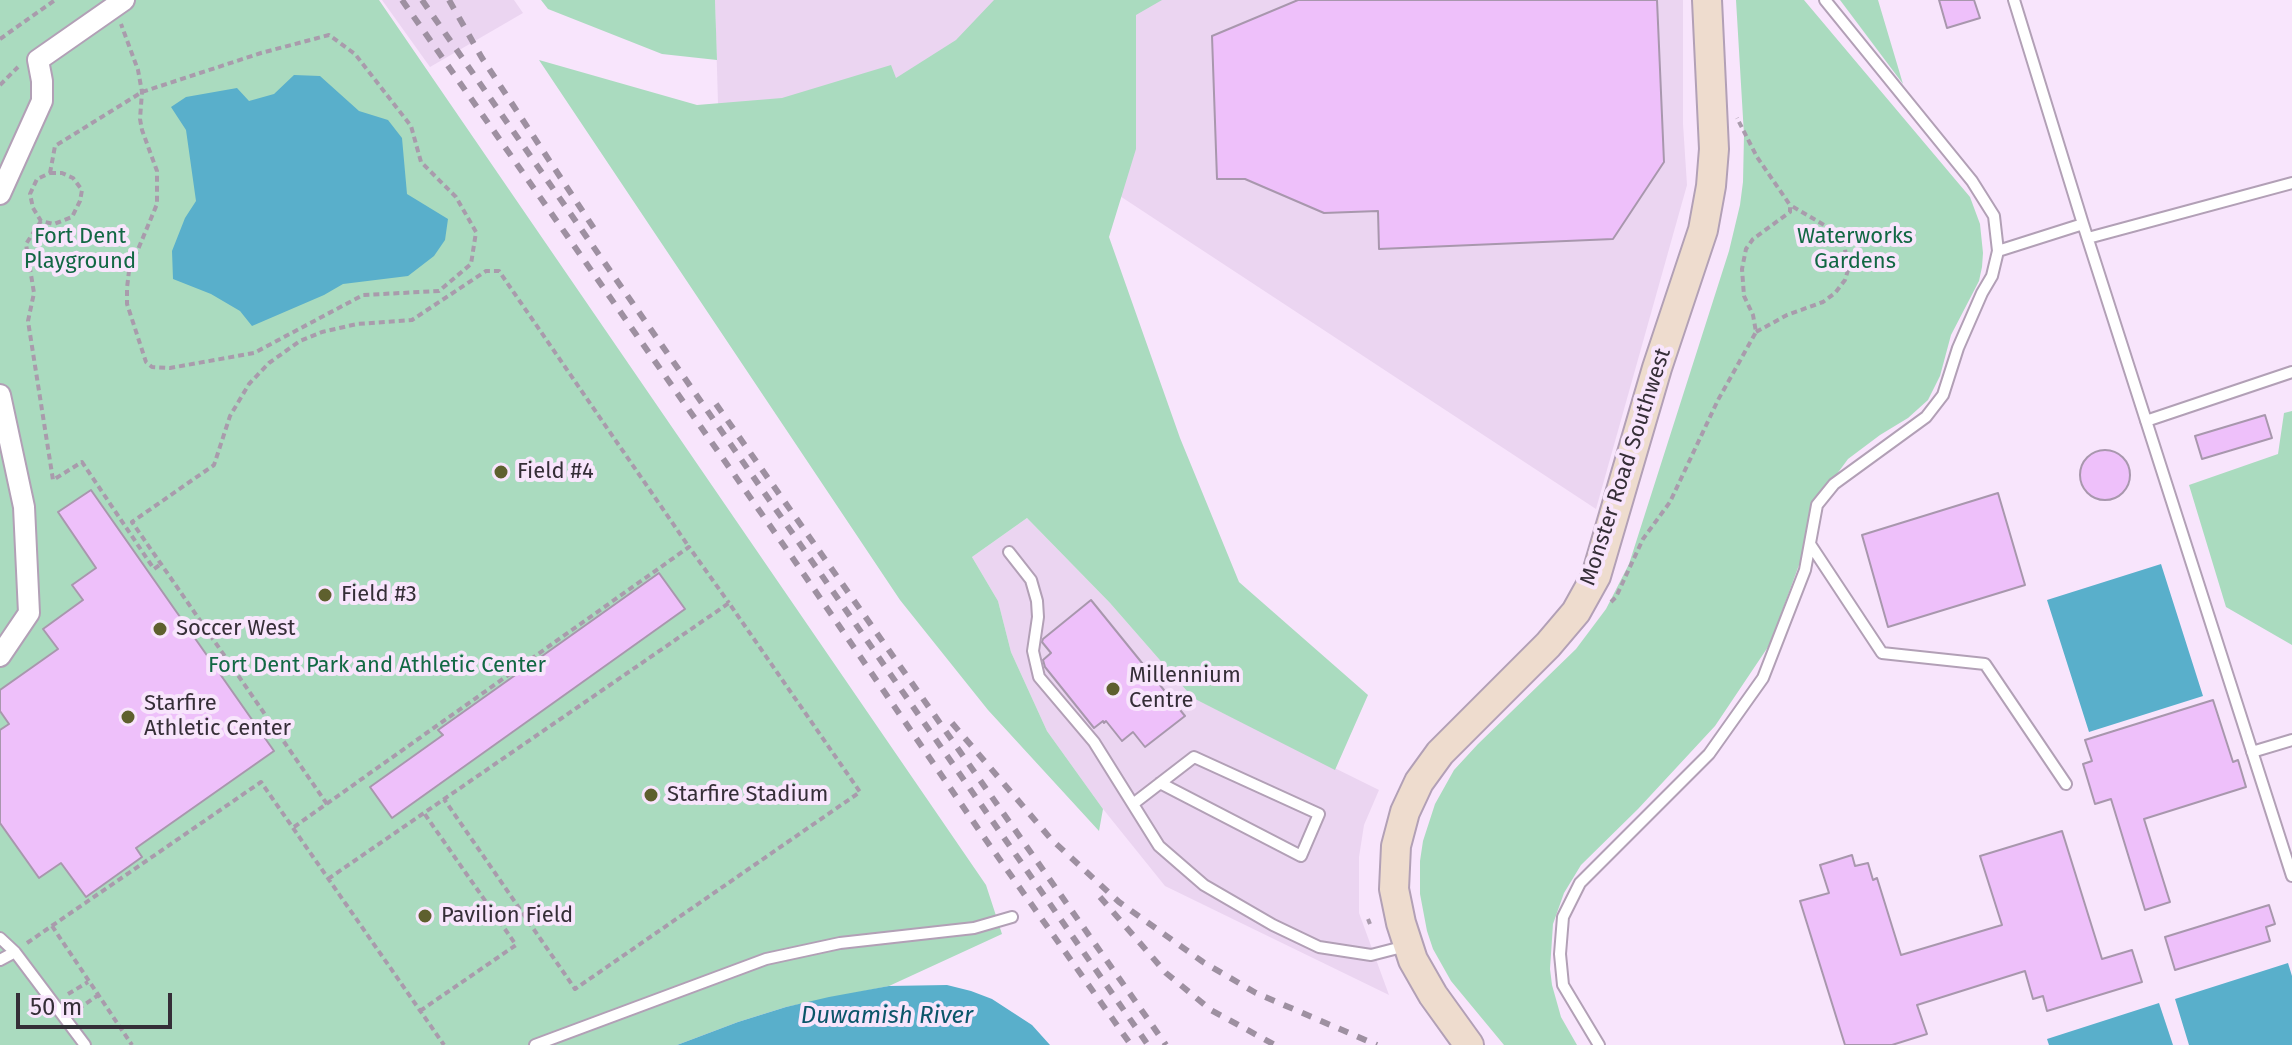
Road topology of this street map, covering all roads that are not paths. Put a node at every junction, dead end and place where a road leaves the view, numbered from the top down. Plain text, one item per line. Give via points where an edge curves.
1 (1707, 0) edge
2 (1825, 0) edge
3 (2014, 0) edge
4 (118, 4) edge
5 (2292, 183) edge
6 (0, 194) edge
7 (2083, 224) junction
8 (2088, 238) junction
9 (1998, 251) junction
10 (2292, 372) edge
11 (0, 395) edge
12 (2146, 421) junction
13 (1810, 544) junction
14 (1009, 552) dead end
15 (0, 656) edge
16 (2292, 740) edge
17 (2252, 752) junction
18 (1160, 783) junction
19 (2066, 784) dead end
20 (1133, 804) junction
21 (2292, 876) edge
22 (1012, 917) dead end
23 (0, 938) edge
24 (1408, 946) junction
25 (15, 952) junction
26 (0, 960) edge
27 (85, 1045) edge
28 (535, 1045) edge
29 (1469, 1045) edge
30 (1599, 1045) edge

1 - 24 street, Monster Road Southwest via 1714,149 1703,230 1596,576 1576,612 1548,645 1440,753 1419,782 1396,846 1394,889
2 - 9 lane via 1972,181 1994,216
3 - 7 lane
4 - 6 street via 38,60 42,101
5 - 8 lane
7 - 8 lane
7 - 9 lane
8 - 12 lane
9 - 13 lane via 1943,395 1926,417 1834,484 1817,505
10 - 12 lane
11 - 15 street via 24,507 29,613
12 - 17 lane
13 - 19 lane via 1882,653 1985,664
13 - 30 lane via 1763,678 1709,754 1580,883 1563,917 1563,985
14 - 20 lane via 1031,580 1037,601 1033,651 1039,677 1094,742
16 - 17 lane
17 - 21 lane
18 - 18 lane via 1194,757 1319,814 1301,856
18 - 20 lane
20 - 24 lane via 1159,846 1204,885 1273,925 1319,947 1371,955
22 - 28 lane via 974,928 840,943 766,959
23 - 25 lane
24 - 29 street, Monster Road Southwest via 1433,995
25 - 26 lane
25 - 27 lane

